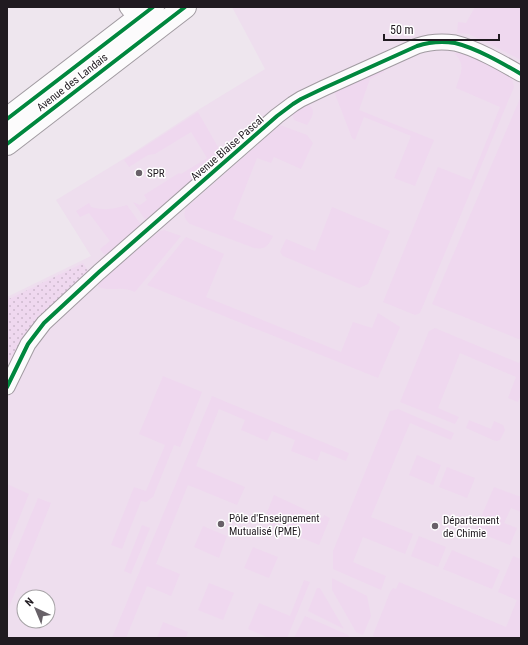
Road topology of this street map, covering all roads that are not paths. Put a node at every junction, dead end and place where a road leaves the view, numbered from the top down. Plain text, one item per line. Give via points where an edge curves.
1 (185, 7) edge
2 (141, 17) edge
3 (521, 74) edge
4 (7, 119) edge
5 (7, 144) edge
6 (7, 387) edge

1 - 2 main road
2 - 4 main road, Avenue des Landais
2 - 5 main road, Avenue des Landais
3 - 6 street, Avenue Blaise Pascal via 490,57 460,45 428,42 331,84 293,104 44,323 28,344

